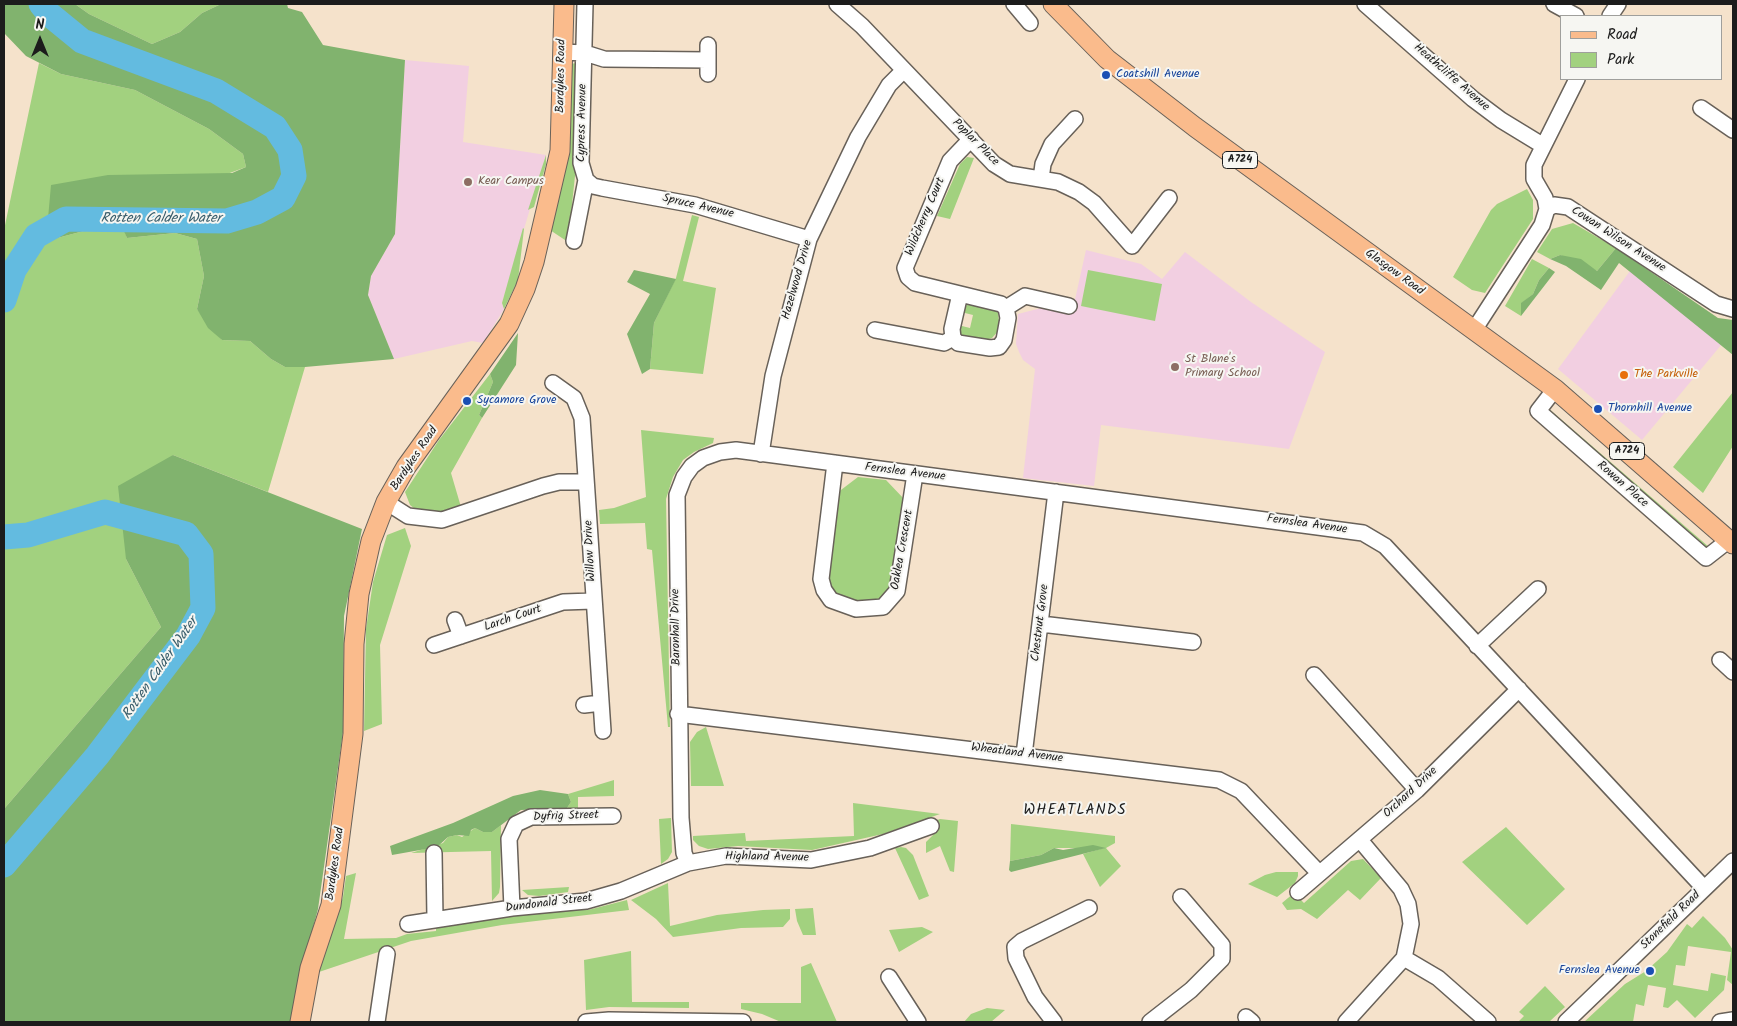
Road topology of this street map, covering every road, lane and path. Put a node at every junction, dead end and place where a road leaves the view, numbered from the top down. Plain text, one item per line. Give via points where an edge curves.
1 (564, 4) edge
2 (585, 4) edge
3 (837, 4) edge
4 (1016, 4) edge
5 (1053, 4) edge
6 (1365, 4) edge
7 (1554, 4) edge
8 (1618, 4) edge
9 (1574, 15) edge
10 (1611, 15) edge
11 (1030, 23) dead end
12 (708, 45) dead end
13 (562, 52) junction
14 (585, 53) junction
15 (904, 70) junction
16 (1576, 80) edge
17 (1701, 108) dead end
18 (1075, 119) dead end
19 (1733, 130) edge
20 (971, 139) junction
21 (1542, 145) junction
22 (1041, 178) junction
23 (586, 180) junction
24 (1169, 198) dead end
25 (1547, 209) junction
26 (809, 239) junction
27 (574, 240) dead end
28 (960, 294) junction
29 (1069, 306) dead end
30 (1006, 308) junction
31 (1733, 309) edge
32 (875, 330) dead end
33 (1474, 330) junction
34 (953, 338) junction
35 (553, 383) dead end
36 (1555, 389) junction
37 (761, 454) junction
38 (835, 463) junction
39 (915, 474) junction
40 (586, 482) junction
41 (1056, 492) junction
42 (386, 502) junction
43 (1731, 542) edge
44 (1538, 589) dead end
45 (593, 601) junction
46 (455, 620) dead end
47 (1041, 624) junction
48 (461, 636) junction
49 (1193, 642) dead end
50 (434, 645) dead end
51 (1477, 646) junction
52 (1720, 660) dead end
53 (1733, 672) edge
54 (1314, 675) dead end
55 (1519, 689) junction
56 (601, 704) junction
57 (584, 705) dead end
58 (678, 714) junction
59 (603, 731) dead end
60 (1024, 755) junction
61 (1417, 790) junction
62 (613, 816) dead end
63 (931, 826) dead end
64 (1360, 840) junction
65 (434, 853) dead end
66 (1733, 862) edge
67 (688, 864) junction
68 (1319, 873) junction
69 (1704, 888) junction
70 (1298, 892) dead end
71 (1181, 897) dead end
72 (512, 908) junction
73 (1089, 908) dead end
74 (435, 919) junction
75 (408, 924) dead end
76 (387, 954) dead end
77 (1404, 958) junction
78 (889, 977) dead end
79 (1733, 1020) edge
80 (300, 1022) edge
81 (377, 1022) edge
82 (586, 1022) edge
83 (743, 1022) edge
84 (918, 1022) edge
85 (1054, 1022) edge
86 (1150, 1022) edge
87 (1346, 1022) edge
88 (1488, 1022) edge
89 (1566, 1022) edge
90 (1720, 1022) edge

1 - 13 main road, Bardykes Road
2 - 14 street, Cypress Avenue
3 - 15 street, Poplar Place
4 - 11 street
5 - 33 main road, Glasgow Road / A724 via 1107,59
6 - 21 street, Heathcliffe Avenue via 1473,99
7 - 9 street
8 - 10 street
12 - 14 street via 708,67 604,59
13 - 14 street
13 - 42 main road, Bardykes Road via 560,151 525,289 510,324 406,467
14 - 23 street, Cypress Avenue via 581,163
15 - 20 street, Poplar Place
15 - 26 street, Hazelwood Drive via 889,85 858,137
16 - 21 street
17 - 19 street
18 - 22 street via 1052,144
20 - 22 street, Poplar Place via 994,164 1010,174
20 - 28 street, Wildcherry Court via 950,161 905,268 915,283
21 - 25 street via 1533,175
22 - 24 street, Poplar Place via 1058,182 1094,203 1132,246
23 - 26 street, Spruce Avenue via 593,186 695,205
23 - 27 street, Cypress Avenue
25 - 31 street, Cowan Wilson Avenue via 1554,205 1568,208 1716,304
25 - 33 street via 1542,225
26 - 37 street, Hazelwood Drive via 773,376
28 - 30 street, Wildcherry Court
28 - 34 street
29 - 30 street via 1025,296
30 - 34 street via 1008,318 1004,340 998,347 958,343
32 - 34 street via 944,343
33 - 36 main road, Glasgow Road / A724
35 - 40 street, Willow Drive via 580,394
36 - 43 main road, Glasgow Road / A724
36 - 43 street, Rowan Place via 1538,411 1706,558
37 - 38 street, Fernslea Avenue
37 - 58 street, Baronhall Drive via 736,450 704,458 692,466 677,495
38 - 39 street, Fernslea Avenue
38 - 39 street, Oaklea Crescent via 821,579 831,600 856,609 883,607 897,591
39 - 41 street, Fernslea Avenue
40 - 42 street via 558,482 542,486 442,520 408,516
40 - 45 street, Willow Drive
41 - 47 street, Chestnut Grove
41 - 51 street, Fernslea Avenue via 1363,533 1385,546
42 - 80 main road, Bardykes Road via 371,541 359,594 354,644 353,734 331,905 310,968
44 - 51 street
45 - 48 street, Larch Court via 563,602
45 - 56 street, Willow Drive
46 - 48 street
47 - 49 street
47 - 60 street, Chestnut Grove
48 - 50 street, Larch Court
51 - 55 street, Fernslea Avenue
52 - 53 street
54 - 61 street
55 - 61 street, Orchard Drive
55 - 69 street, Fernslea Avenue
56 - 57 street
56 - 59 street, Willow Drive
58 - 60 street, Wheatland Avenue
58 - 67 street, Baronhall Drive via 681,818
60 - 68 street, Wheatland Avenue via 1219,780 1241,791
61 - 64 street, Orchard Drive
62 - 72 street, Dyfrig Street via 532,817 516,824 508,839
63 - 67 street, Highland Avenue via 870,848 811,860 726,856
64 - 68 street, Orchard Drive
64 - 77 street via 1394,878 1408,904 1411,924
65 - 74 street
66 - 69 street, Stonefield Road
67 - 72 street, Dundonald Street via 604,897
68 - 70 street, Orchard Drive
69 - 89 street, Stonefield Road
71 - 86 street via 1222,945 1222,959 1191,990
72 - 74 street, Dundonald Street
73 - 85 street via 1016,947 1016,958 1035,997
74 - 75 street, Dundonald Street
76 - 81 street
77 - 87 street
77 - 88 street via 1438,978
78 - 84 street
79 - 90 street
82 - 83 street

